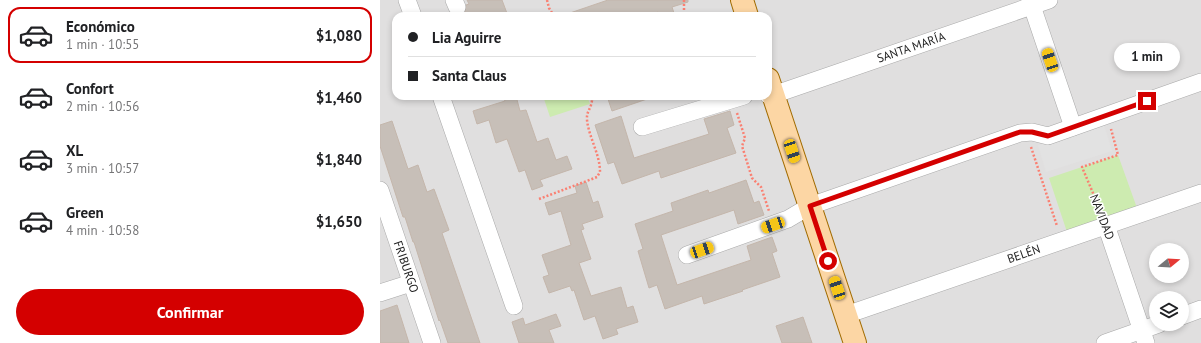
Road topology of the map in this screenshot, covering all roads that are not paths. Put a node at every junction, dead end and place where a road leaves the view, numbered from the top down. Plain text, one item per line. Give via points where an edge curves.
1 (407, 0) edge
2 (742, 0) edge
3 (1049, 0) edge
4 (1031, 3) edge
5 (412, 12) edge
6 (746, 12) edge
7 (1201, 82) edge
8 (772, 89) edge
9 (772, 96) edge
10 (442, 100) edge
11 (731, 100) edge
12 (642, 127) dead end
13 (1073, 127) junction
14 (380, 190) edge
15 (1201, 193) edge
16 (810, 206) junction
17 (1106, 225) junction
18 (687, 255) dead end
19 (412, 283) junction
20 (380, 293) edge
21 (514, 306) dead end
22 (1201, 309) edge
23 (1189, 313) edge
24 (846, 315) junction
25 (1144, 336) edge
26 (432, 343) edge
27 (855, 343) edge
28 (1105, 343) edge

1 - 5 street
2 - 6 main road
3 - 4 street, SANTA MARÍA
4 - 8 street, SANTA MARÍA
4 - 13 street
7 - 13 street
9 - 16 main road
10 - 21 street
11 - 12 street
13 - 16 street via 1048,136 1020,132
14 - 19 street, FRIBURGO
15 - 17 street, BELÉN
16 - 18 street via 773,225
16 - 24 main road
17 - 24 street, BELÉN
17 - 25 street, NAVIDAD
19 - 20 street
19 - 26 street, FRIBURGO
22 - 23 street
24 - 27 main road
25 - 28 street

